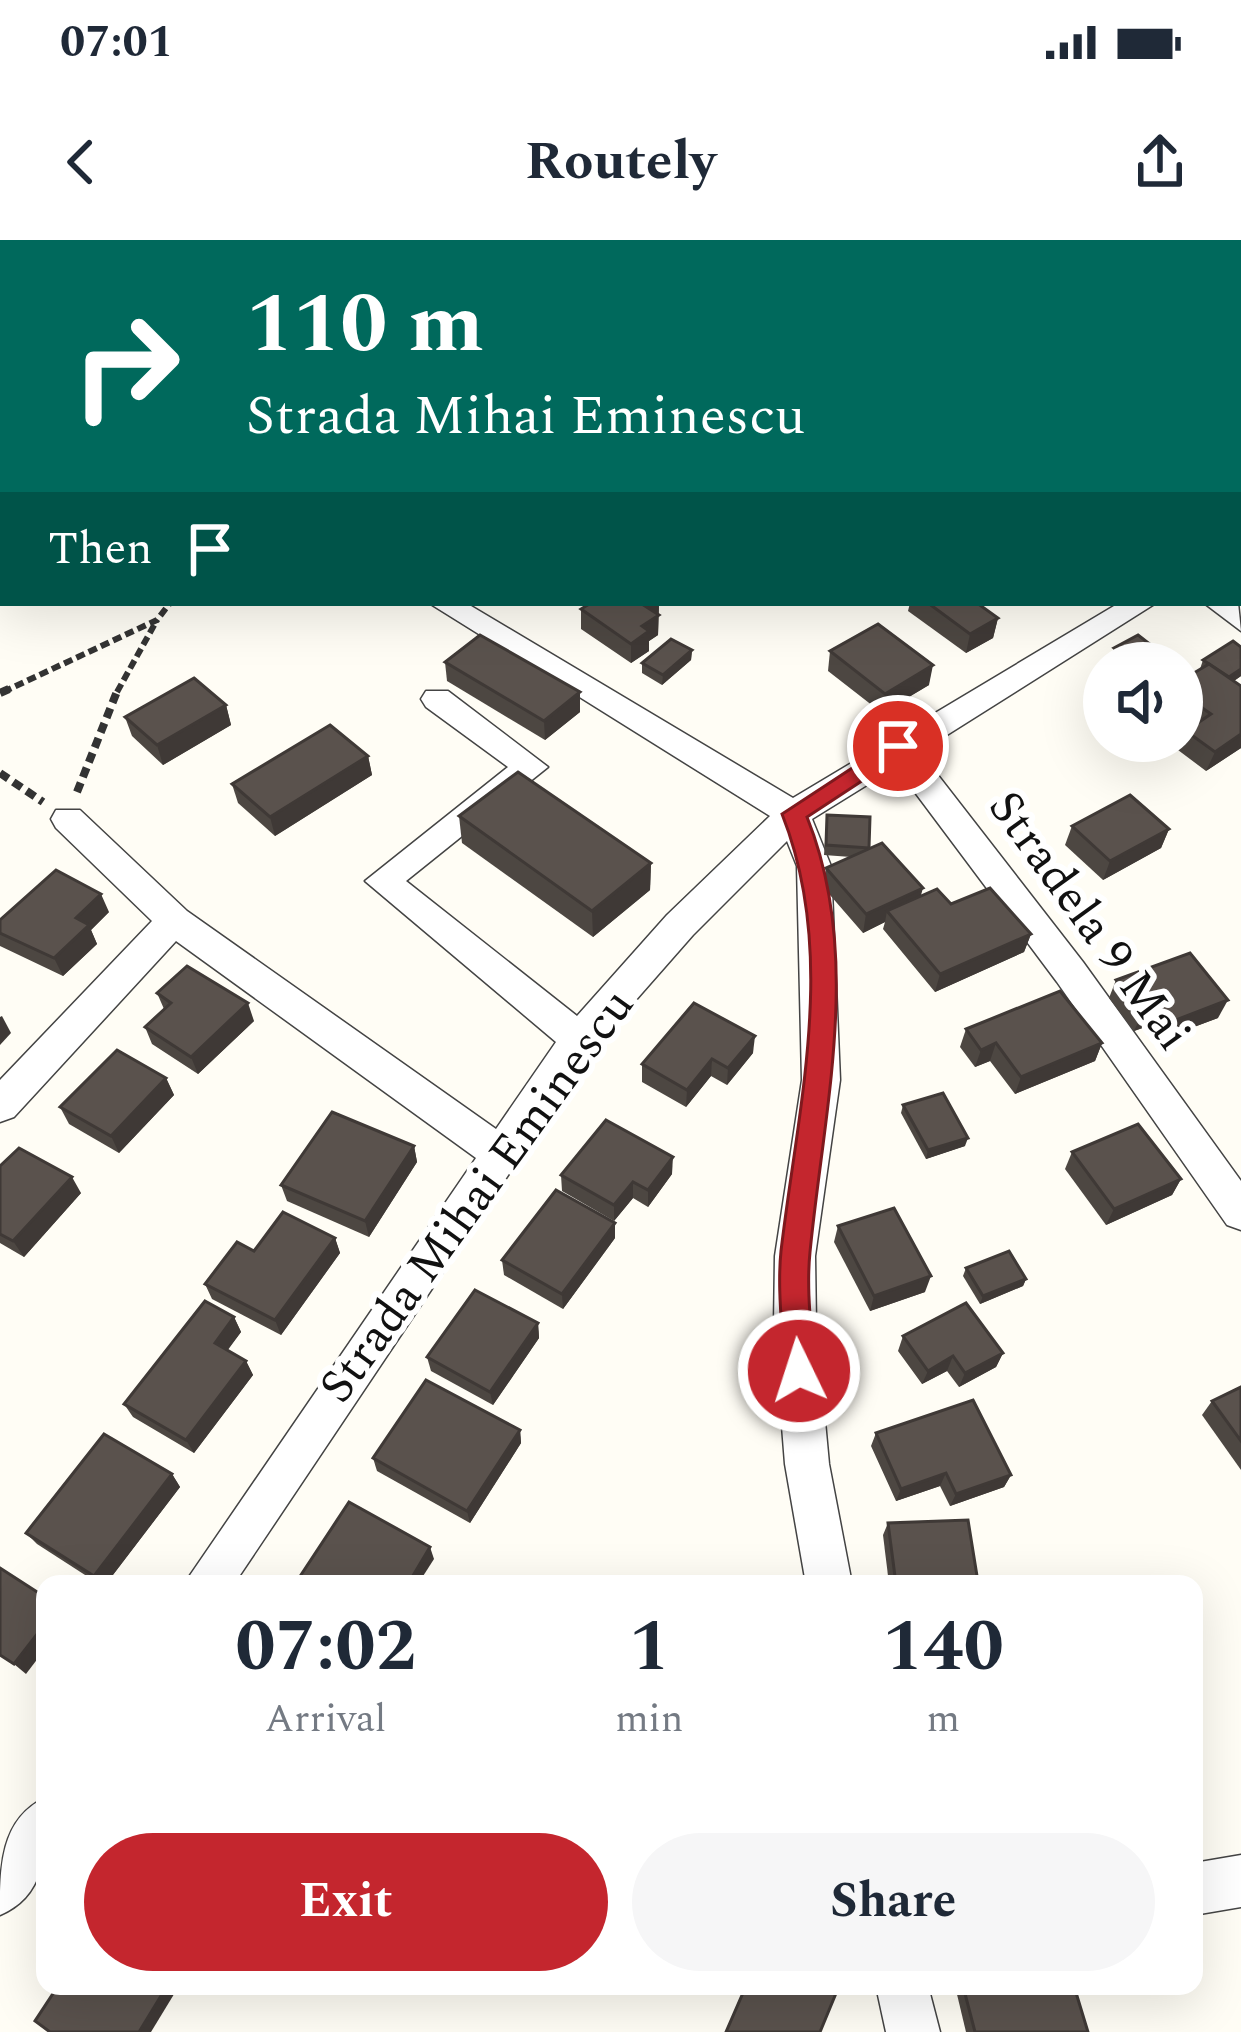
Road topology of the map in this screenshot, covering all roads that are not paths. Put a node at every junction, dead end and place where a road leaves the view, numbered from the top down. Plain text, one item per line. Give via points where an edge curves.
1 (449, 606) edge
2 (1137, 606) edge
3 (437, 699) dead end
4 (898, 746) junction
5 (794, 814) junction
6 (68, 819) road end
7 (174, 921) junction
8 (579, 1039) junction
9 (0, 1106) edge
10 (499, 1153) junction
11 (1241, 1213) edge
12 (213, 1575) edge
13 (827, 1575) edge
14 (36, 1836) edge
15 (1241, 1881) edge
16 (1203, 1887) edge
17 (0, 1889) edge
18 (904, 1995) edge
19 (913, 2032) edge

1 - 5 street
2 - 4 street, Strada Mihai Eminescu
3 - 8 street via 531,767 382,881
4 - 5 street, Strada Mihai Eminescu
4 - 11 street, Stradela 9 Mai
5 - 8 street, Strada Mihai Eminescu
5 - 13 street via 814,866 823,1003 795,1325
6 - 7 street
7 - 9 street
7 - 10 street
8 - 10 street, Strada Mihai Eminescu
10 - 12 street, Strada Mihai Eminescu
14 - 17 street
15 - 16 street
18 - 19 street

